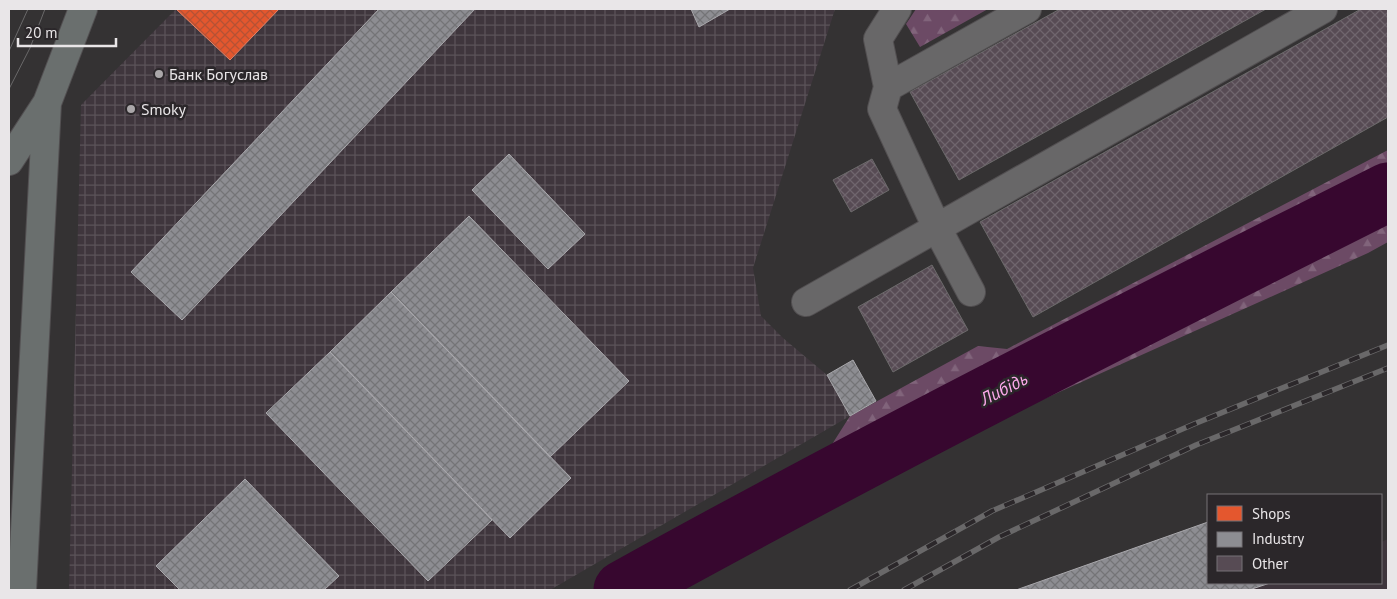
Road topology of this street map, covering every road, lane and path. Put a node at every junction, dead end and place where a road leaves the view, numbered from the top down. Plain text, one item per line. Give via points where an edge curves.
1 (83, 9) edge
2 (897, 9) edge
3 (1027, 9) edge
4 (1323, 9) edge
5 (888, 88) junction
6 (47, 103) junction
7 (9, 162) edge
8 (937, 228) junction
9 (971, 292) dead end
10 (806, 302) dead end
11 (22, 590) edge

1 - 6 main road
2 - 5 lane via 878,39
3 - 5 lane
4 - 8 lane
5 - 8 lane via 882,110
6 - 7 main road
6 - 11 main road
8 - 9 lane
8 - 10 lane

